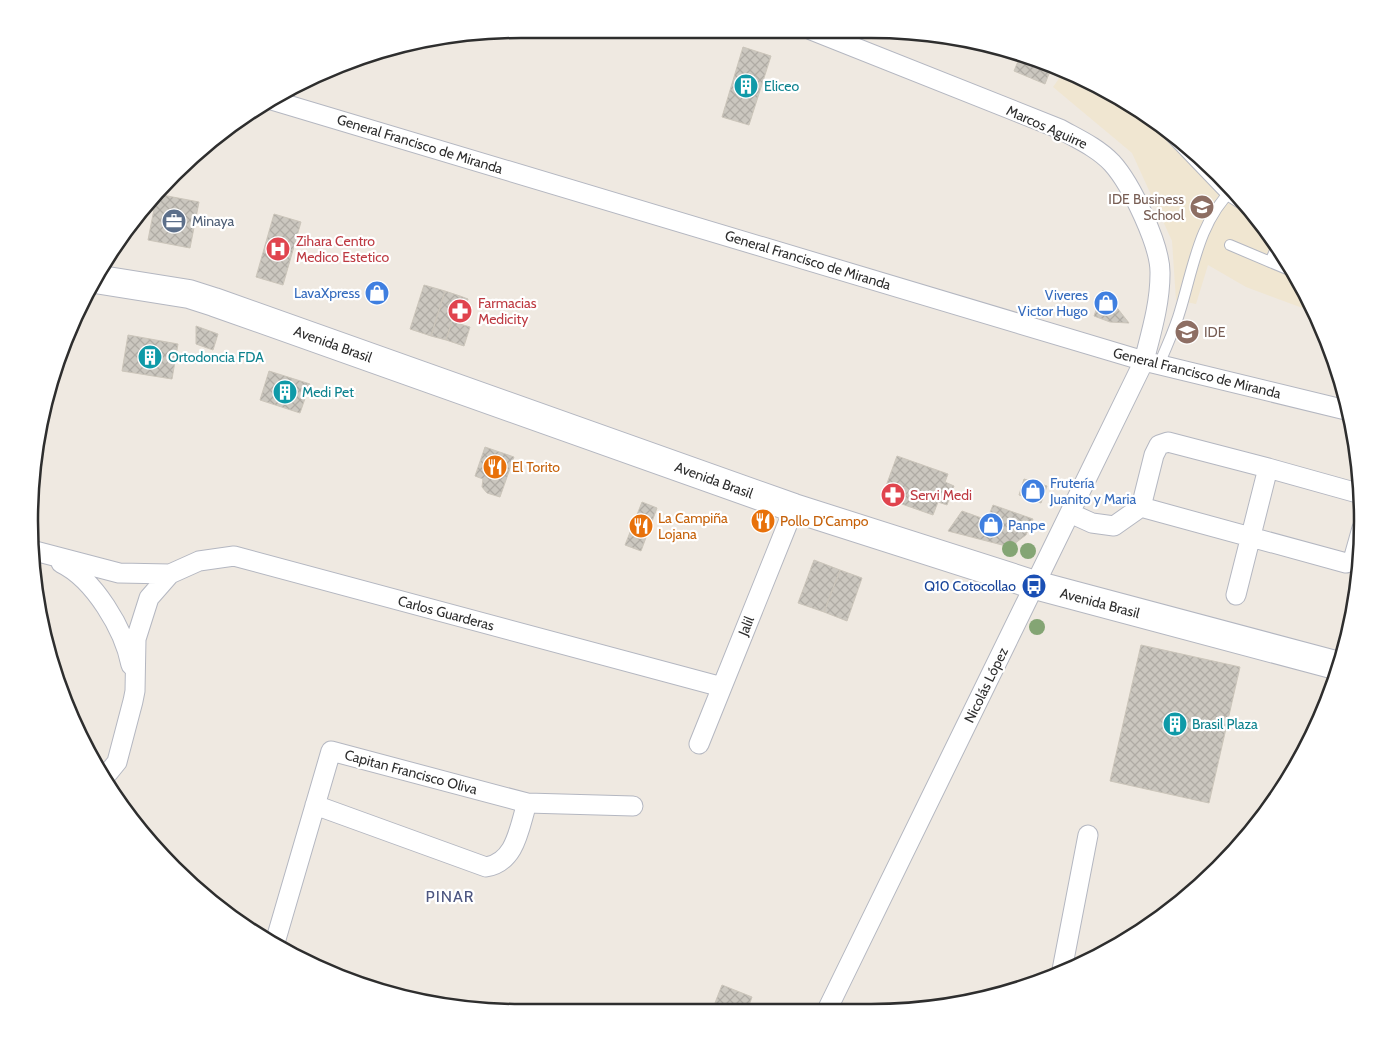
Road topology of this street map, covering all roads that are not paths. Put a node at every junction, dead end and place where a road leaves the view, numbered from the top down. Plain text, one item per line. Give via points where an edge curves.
1 (831, 38) edge
2 (279, 102) edge
3 (1228, 195) edge
4 (1230, 245) dead end
5 (1274, 253) edge
6 (1270, 262) junction
7 (1283, 267) edge
8 (101, 280) edge
9 (1152, 363) junction
10 (1341, 409) edge
11 (1268, 468) junction
12 (1353, 492) edge
13 (1141, 507) junction
14 (794, 508) junction
15 (1070, 513) junction
16 (1251, 537) junction
17 (39, 552) edge
18 (39, 553) edge
19 (1352, 561) edge
20 (170, 574) junction
21 (1035, 585) junction
22 (1236, 595) dead end
23 (1333, 664) edge
24 (722, 687) junction
25 (135, 691) junction
26 (699, 744) dead end
27 (109, 772) edge
28 (527, 803) junction
29 (315, 805) junction
30 (633, 806) dead end
31 (1088, 835) dead end
32 (276, 937) edge
33 (1063, 964) edge
34 (830, 1004) edge

1 - 9 street, Marcos Aguirre via 1060,129 1091,145 1112,163 1127,184 1151,233 1160,272
2 - 9 street, General Francisco de Miranda
3 - 9 lane via 1208,222 1180,314
4 - 6 lane
5 - 6 lane
6 - 7 lane
8 - 14 street, Avenida Brasil via 189,294 214,302
9 - 10 street, General Francisco de Miranda
9 - 15 street, Nicolás López
11 - 12 street
11 - 13 street via 1168,442 1159,445 1154,455
11 - 16 street
13 - 15 street via 1114,526 1092,523
13 - 16 street
14 - 21 street, Avenida Brasil
14 - 24 street, Jalil
15 - 21 street, Nicolás López
16 - 19 street via 1350,563
16 - 22 street
17 - 20 street, Carlos Guarderas via 119,573
18 - 25 street via 76,570 106,606 128,652
20 - 24 street, Carlos Guarderas via 199,561 234,556
20 - 25 street, Carlos Guarderas via 149,598 136,639
21 - 23 street, Avenida Brasil
21 - 34 street, Nicolás López
24 - 26 street, Jalil
25 - 27 street via 117,762
28 - 29 street, Capitan Francisco Oliva via 331,751
28 - 29 street via 511,853 504,861 486,867
28 - 30 street, Capitan Francisco Oliva
29 - 32 street, Capitan Francisco Oliva
31 - 33 street

